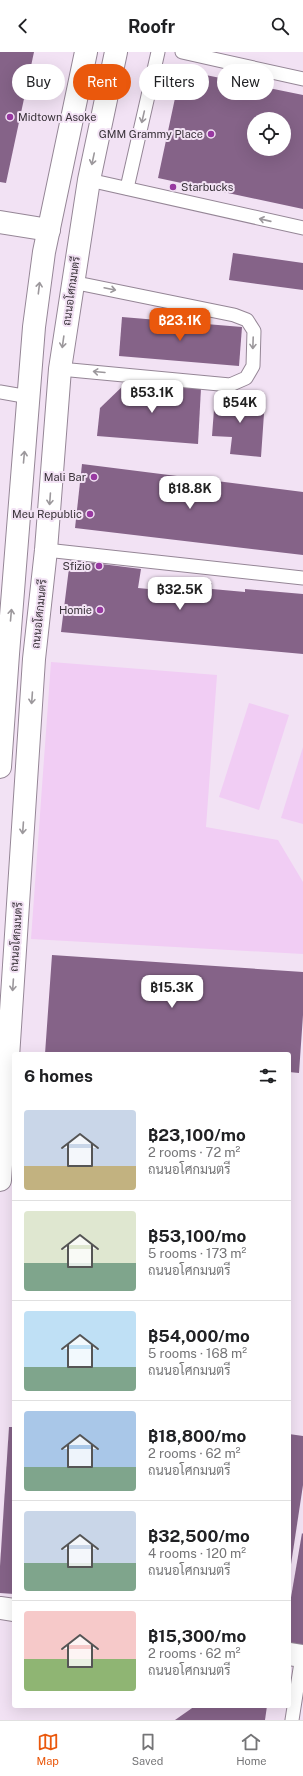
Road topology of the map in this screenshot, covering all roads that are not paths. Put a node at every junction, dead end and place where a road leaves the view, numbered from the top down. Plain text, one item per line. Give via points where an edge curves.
1 (86, 52) edge
2 (116, 52) edge
3 (158, 52) edge
4 (182, 52) edge
5 (303, 79) edge
6 (89, 180) junction
7 (126, 188) junction
8 (0, 222) edge
9 (303, 228) edge
10 (49, 230) junction
11 (72, 282) junction
12 (60, 369) junction
13 (0, 392) edge
14 (29, 397) junction
15 (46, 550) junction
16 (303, 578) edge
17 (4, 653) edge
18 (0, 767) edge
19 (0, 1180) edge
20 (0, 1608) edge
21 (12, 1610) edge
22 (298, 1655) edge
23 (292, 1720) edge

1 - 10 main road
2 -> 6 main road, ถนนอโศกมนตรี
3 -> 7 lane
4 - 5 lane
6 - 7 lane
6 - 11 main road, ถนนอโศกมนตรี
9 -> 7 lane
8 - 10 main road
14 -> 10 main road via 34,327
11 -> 12 main road, ถนนอโศกมนตรี
11 -> 12 lane via 234,315 246,320 254,331 253,366 246,378 230,385
12 -> 15 main road, ถนนอโศกมนตรี
13 - 14 lane
17 -> 14 main road
15 - 16 lane
15 -> 19 main road, ถนนอโศกมนตรี via 34,659
17 - 18 main road
20 - 21 main road
22 - 23 lane

